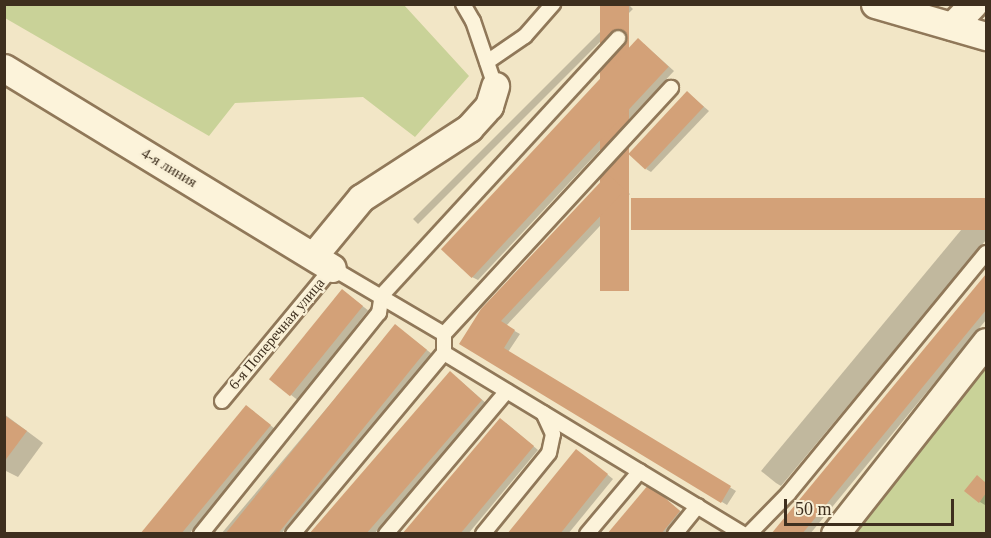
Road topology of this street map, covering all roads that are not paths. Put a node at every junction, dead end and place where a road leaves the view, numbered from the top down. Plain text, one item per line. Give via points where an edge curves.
1 (463, 4) edge
2 (553, 4) edge
3 (875, 4) edge
4 (973, 4) edge
5 (952, 26) junction
6 (987, 36) edge
7 (618, 38) dead end
8 (4, 68) edge
9 (491, 74) junction
10 (671, 88) dead end
11 (987, 253) edge
12 (323, 262) junction
13 (382, 295) junction
14 (444, 334) junction
15 (987, 342) edge
16 (444, 353) junction
17 (507, 391) junction
18 (222, 400) dead end
19 (543, 413) junction
20 (640, 471) junction
21 (698, 506) junction
22 (201, 534) edge
23 (293, 534) edge
24 (386, 534) edge
25 (483, 534) edge
26 (587, 534) edge
27 (675, 534) edge
28 (743, 534) edge
29 (749, 534) edge
30 (835, 534) edge

1 - 9 lane
2 - 9 lane
3 - 5 street
4 - 5 street
5 - 6 street
7 - 13 lane
8 - 12 street, 4-я линия
9 - 12 street, 6-я Поперечная улица via 489,106 469,128 361,198
10 - 14 lane
11 - 29 lane via 788,494
12 - 13 lane
12 - 18 lane, 6-я Поперечная улица
13 - 14 lane
13 - 22 lane via 379,313
14 - 16 lane
15 - 30 street
16 - 17 lane
16 - 23 lane
17 - 19 lane
17 - 24 lane
19 - 20 lane
19 - 25 lane via 553,434 549,453
20 - 21 lane
20 - 26 lane
21 - 27 lane
21 - 28 lane

